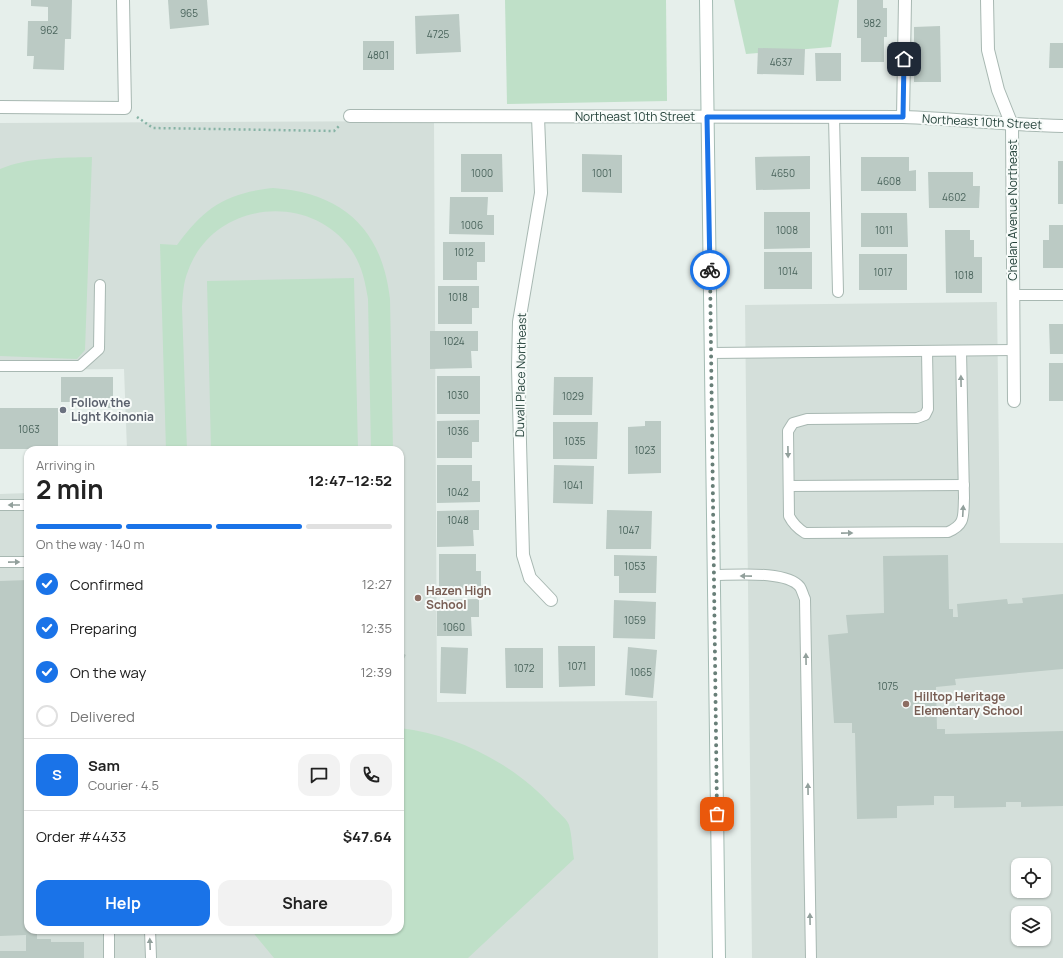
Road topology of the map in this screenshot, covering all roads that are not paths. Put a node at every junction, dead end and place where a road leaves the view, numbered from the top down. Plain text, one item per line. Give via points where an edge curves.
1 (123, 0) edge
2 (706, 0) edge
3 (904, 0) edge
4 (987, 0) edge
5 (0, 108) edge
6 (350, 116) road end
7 (538, 117) junction
8 (707, 117) junction
9 (834, 117) junction
10 (903, 117) junction
11 (1012, 125) junction
12 (1063, 126) edge
13 (100, 285) dead end
14 (838, 292) dead end
15 (1014, 295) junction
16 (1063, 295) edge
17 (1014, 350) junction
18 (927, 351) junction
19 (961, 351) junction
20 (711, 353) junction
21 (0, 366) edge
22 (1014, 401) dead end
23 (964, 485) junction
24 (789, 486) junction
25 (24, 504) edge
26 (0, 505) edge
27 (0, 562) edge
28 (24, 562) edge
29 (714, 575) junction
30 (551, 600) dead end
31 (109, 934) edge
32 (150, 934) edge
33 (109, 958) edge
34 (151, 958) edge
35 (719, 958) edge
36 (811, 958) edge

1 - 5 street via 125,108
2 - 8 street
3 - 10 street
4 - 11 street, Chelan Avenue Northeast via 988,50 998,90
6 - 7 street, Northeast 10th Street
7 - 8 street, Northeast 10th Street
7 - 30 street, Duvall Place Northeast via 541,193 519,322 523,555 530,578
8 - 9 street, Northeast 10th Street
8 - 20 street
9 - 10 street, Northeast 10th Street
9 - 14 lane
10 - 11 street, Northeast 10th Street via 973,120
11 - 12 street, Northeast 10th Street
11 - 15 street, Chelan Avenue Northeast
13 - 21 lane via 99,349 80,366
15 - 16 lane
15 - 17 street, Chelan Avenue Northeast
17 - 19 lane
17 - 22 street, Chelan Avenue Northeast
18 - 19 lane
18 - 20 lane
18 -> 24 lane via 928,409 925,415 917,418 801,420 793,423 788,431
23 -> 19 lane
20 - 29 street
23 - 24 lane
24 -> 23 lane via 792,523 805,533 948,532 957,528 963,521
25 -> 26 lane
27 -> 28 lane
29 - 35 street
36 -> 29 lane via 805,599 800,587 790,580 776,576
31 - 33 lane
34 -> 32 lane

